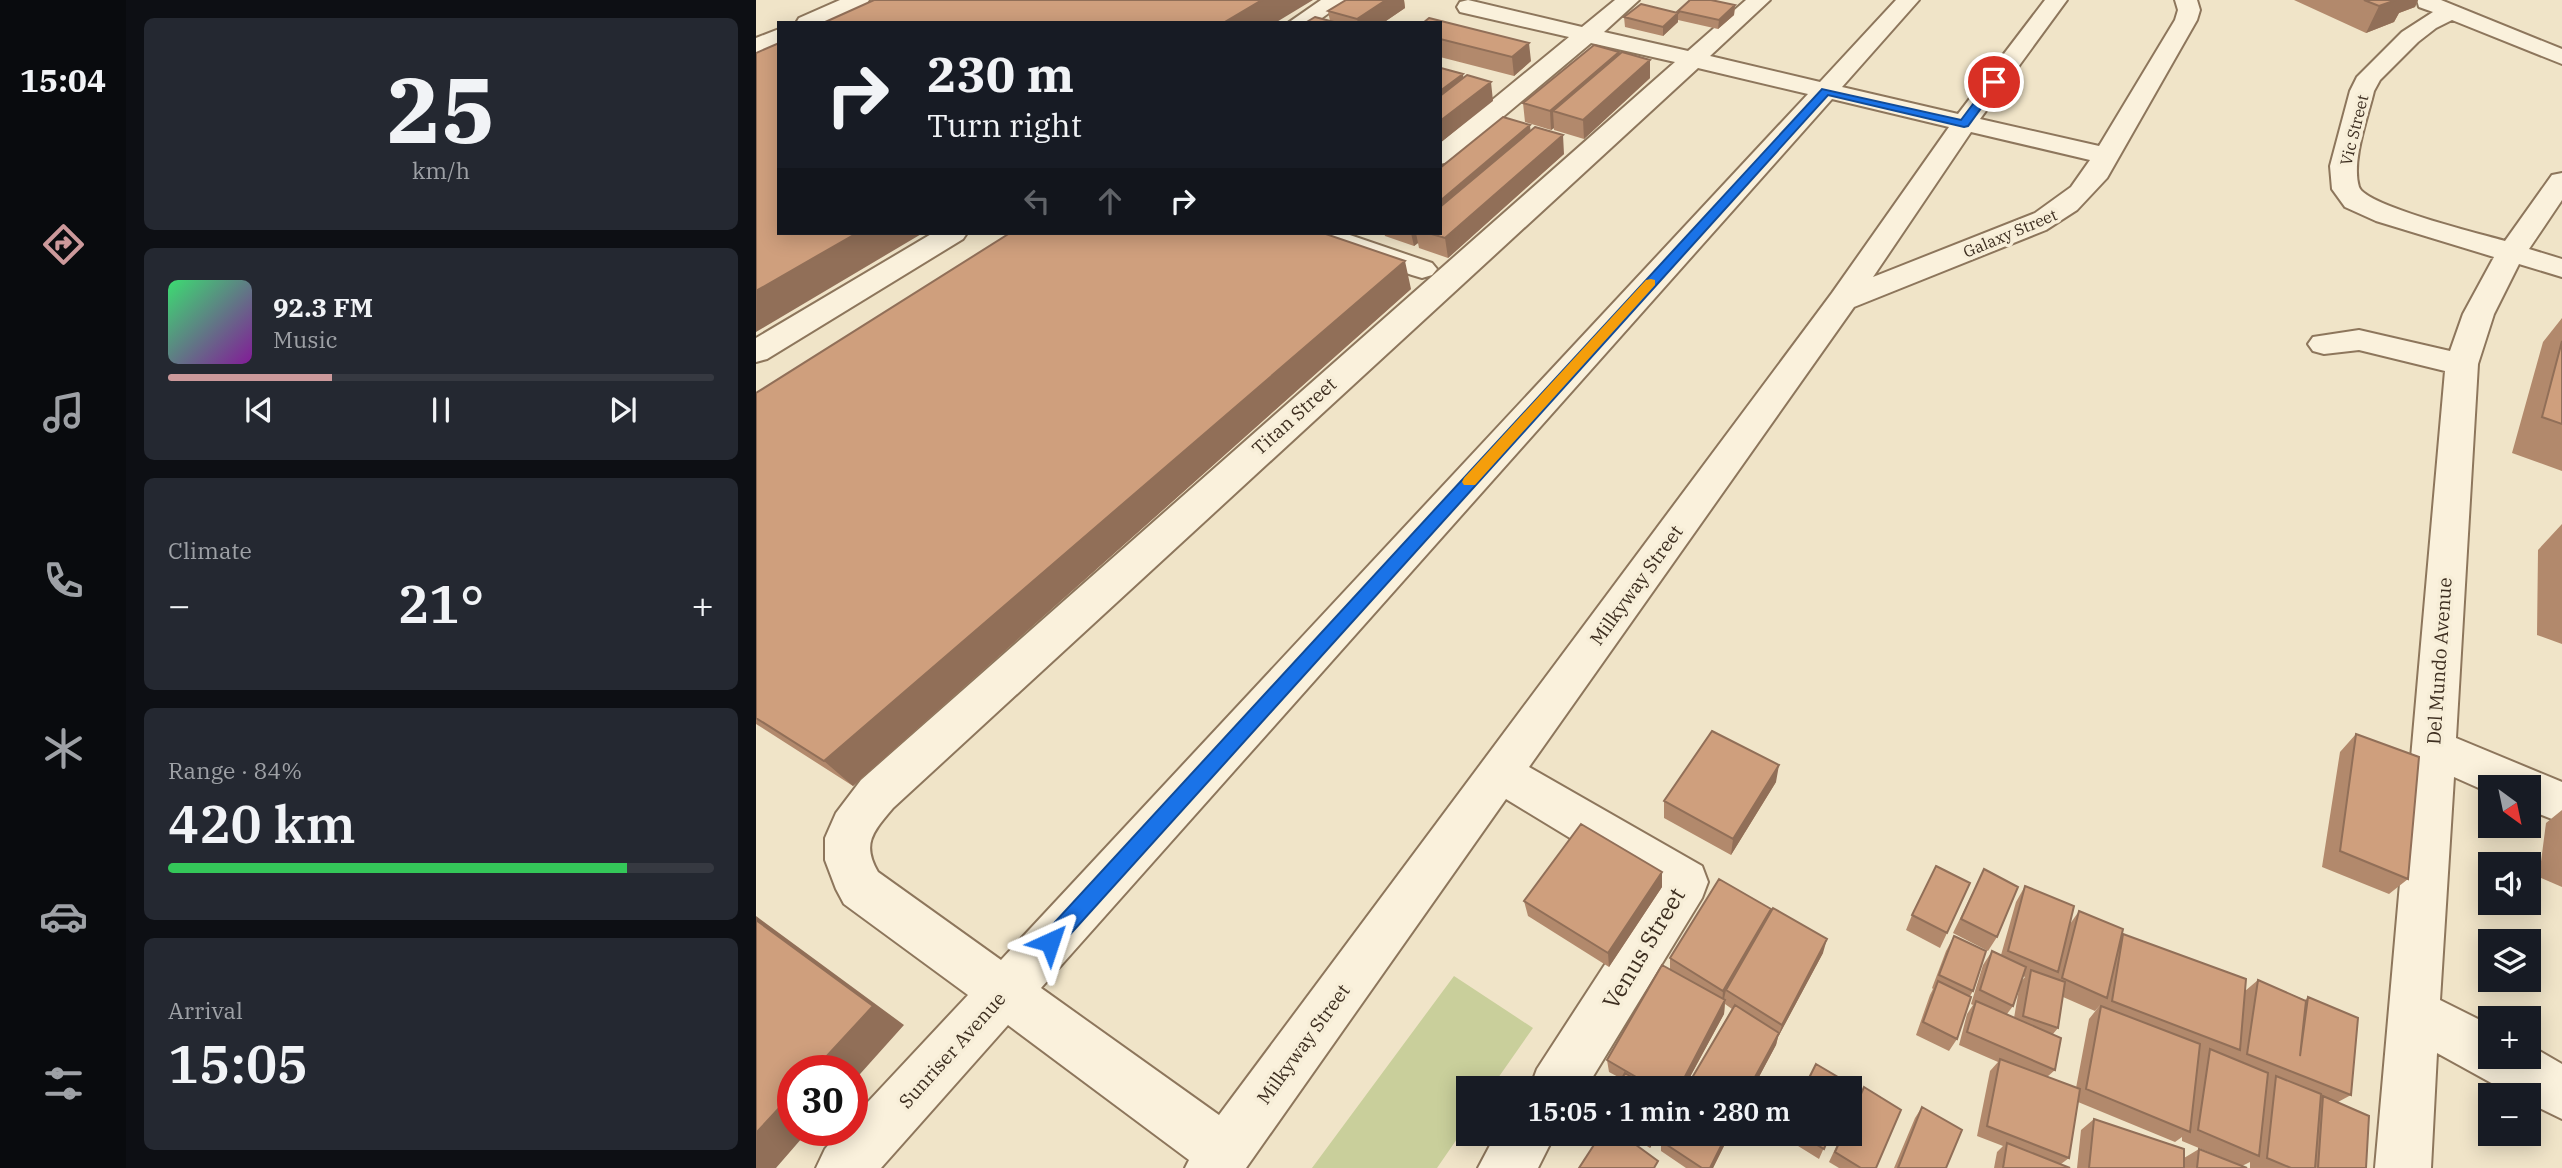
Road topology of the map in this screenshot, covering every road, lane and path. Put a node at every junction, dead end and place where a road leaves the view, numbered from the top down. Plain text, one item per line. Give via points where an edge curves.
1 (858, 0) edge
2 (1336, 0) edge
3 (1628, 0) edge
4 (1759, 0) edge
5 (1908, 0) edge
6 (2056, 0) edge
7 (2186, 0) edge
8 (2421, 0) edge
9 (1474, 4) edge
10 (2450, 13) junction
11 (811, 21) edge
12 (1302, 21) edge
13 (1586, 35) junction
14 (777, 37) edge
15 (756, 46) edge
16 (2562, 57) edge
17 (1692, 60) junction
18 (777, 61) edge
19 (756, 70) edge
20 (1490, 87) edge
21 (1825, 91) junction
22 (1515, 93) junction
23 (1964, 124) junction
24 (1442, 154) edge
25 (2106, 156) junction
26 (2562, 181) edge
27 (950, 235) edge
28 (1334, 235) edge
29 (2510, 253) junction
30 (2562, 268) edge
31 (1422, 269) dead end
32 (1843, 300) junction
33 (2324, 344) dead end
34 (756, 352) edge
35 (2462, 364) junction
36 (2433, 748) junction
37 (1501, 773) junction
38 (2497, 775) edge
39 (2541, 794) edge
40 (2562, 803) edge
41 (1004, 992) junction
42 (2413, 1013) junction
43 (2478, 1046) edge
44 (2520, 1069) edge
45 (1564, 1076) edge
46 (2562, 1093) edge
47 (1520, 1146) edge
48 (1219, 1160) edge
49 (844, 1168) edge
50 (1506, 1168) edge
51 (2403, 1168) edge

1 - 11 street
2 - 12 street
3 - 13 street
4 - 17 street, Titan Street
5 - 21 street, Sunriser Avenue
6 - 23 street, Milkyway Street
7 - 25 street, Galaxy Street via 2186,20
8 - 10 street
9 - 13 street
10 - 16 street
10 - 29 street, Vic Street via 2410,37 2369,77 2343,166 2346,189 2355,201 2386,215
13 - 17 street
13 - 22 street
14 - 15 street
17 - 21 street
17 - 41 street, Titan Street via 877,794 854,820 846,844 848,868 861,888
18 - 19 street
20 - 22 street
21 - 23 street
21 - 41 street, Sunriser Avenue
22 - 24 street
23 - 25 street
23 - 32 street, Milkyway Street
25 - 32 street, Galaxy Street via 2077,198 2059,213
26 - 29 street, Del Mundo Avenue
27 - 34 street
28 - 31 street
29 - 30 street
29 - 35 street, Del Mundo Avenue via 2477,313
32 - 37 street, Milkyway Street
33 - 35 street via 2358,340
35 - 36 street, Del Mundo Avenue
36 - 38 street
36 - 42 street, Del Mundo Avenue
37 - 45 street, Venus Street via 1685,882
37 - 48 street, Milkyway Street
39 - 40 street
41 - 48 street
41 - 49 street, Sunriser Avenue
42 - 43 street
42 - 51 street, Del Mundo Avenue
44 - 46 street
47 - 50 street

